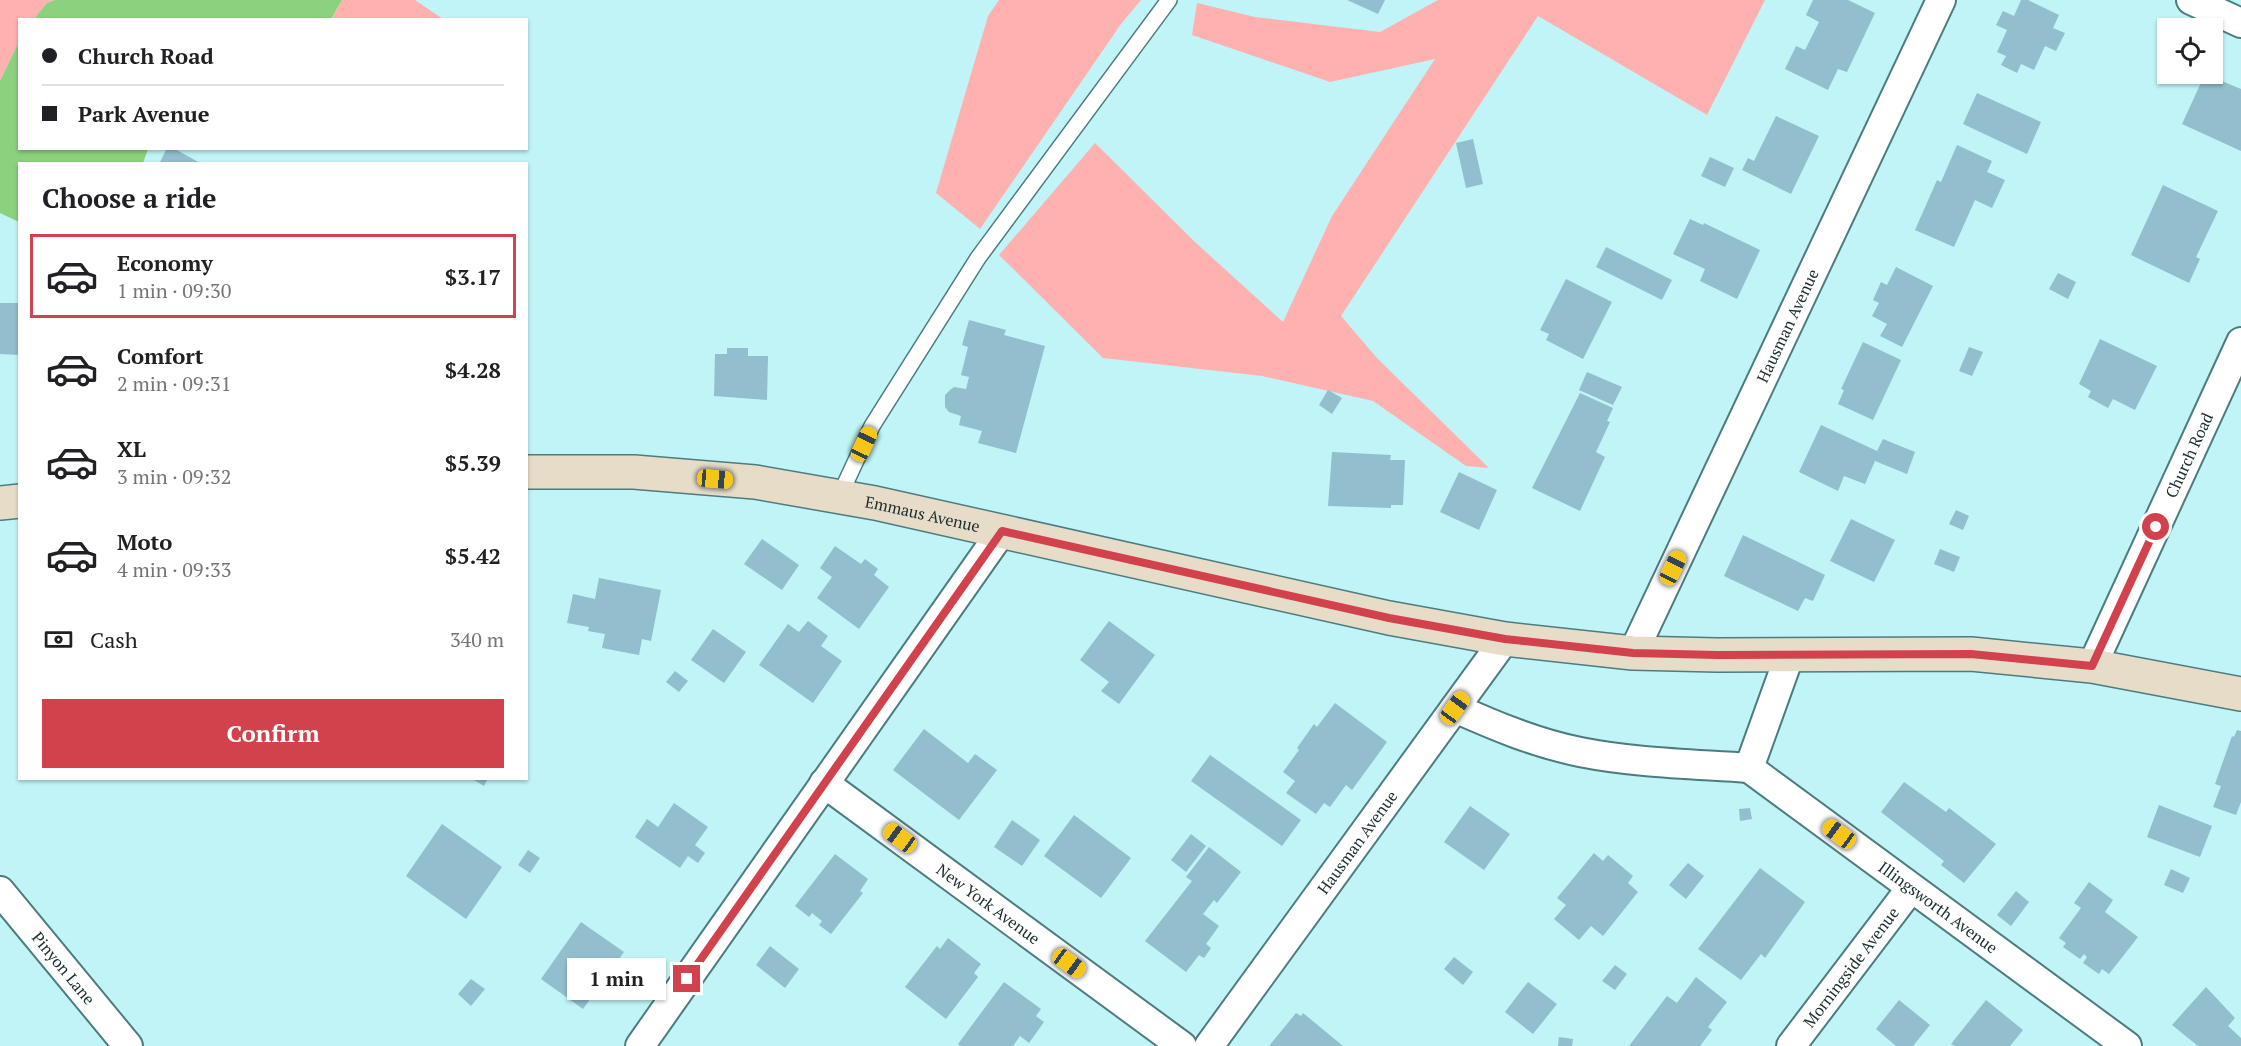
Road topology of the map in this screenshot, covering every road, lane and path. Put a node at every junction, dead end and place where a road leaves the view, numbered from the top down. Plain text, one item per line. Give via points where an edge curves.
1 (1169, 0) edge
2 (1941, 0) edge
3 (2192, 0) edge
4 (2241, 23) edge
5 (2241, 342) edge
6 (528, 472) edge
7 (839, 497) junction
8 (18, 501) edge
9 (0, 503) edge
10 (1002, 531) junction
11 (1505, 639) junction
12 (1633, 653) junction
13 (1790, 654) junction
14 (2092, 666) junction
15 (2241, 694) edge
16 (1455, 708) junction
17 (1749, 768) junction
18 (824, 783) junction
19 (1911, 888) junction
20 (0, 891) edge
21 (128, 1046) edge
22 (640, 1046) edge
23 (1182, 1046) edge
24 (1209, 1046) edge
25 (1791, 1046) edge
26 (2127, 1046) edge

1 - 7 lane via 978,258 872,426
2 - 12 street, Hausman Avenue
3 - 4 street
5 - 14 street, Church Road
6 - 7 main road, Emmaus Avenue via 634,472 755,482
7 - 10 main road, Emmaus Avenue
8 - 9 main road
10 - 11 main road, Emmaus Avenue via 1389,618
10 - 18 street
11 - 12 main road, Emmaus Avenue
11 - 16 street, Hausman Avenue
12 - 13 main road, Emmaus Avenue
13 - 14 main road, Emmaus Avenue via 1971,654
13 - 17 street
14 - 15 main road, Emmaus Avenue
16 - 17 street via 1513,733 1579,752
16 - 24 street, Hausman Avenue
17 - 19 street, Illingsworth Avenue
18 - 22 street
18 - 23 street, New York Avenue
19 - 25 street, Morningside Avenue
19 - 26 street, Illingsworth Avenue
20 - 21 street, Pinyon Lane

